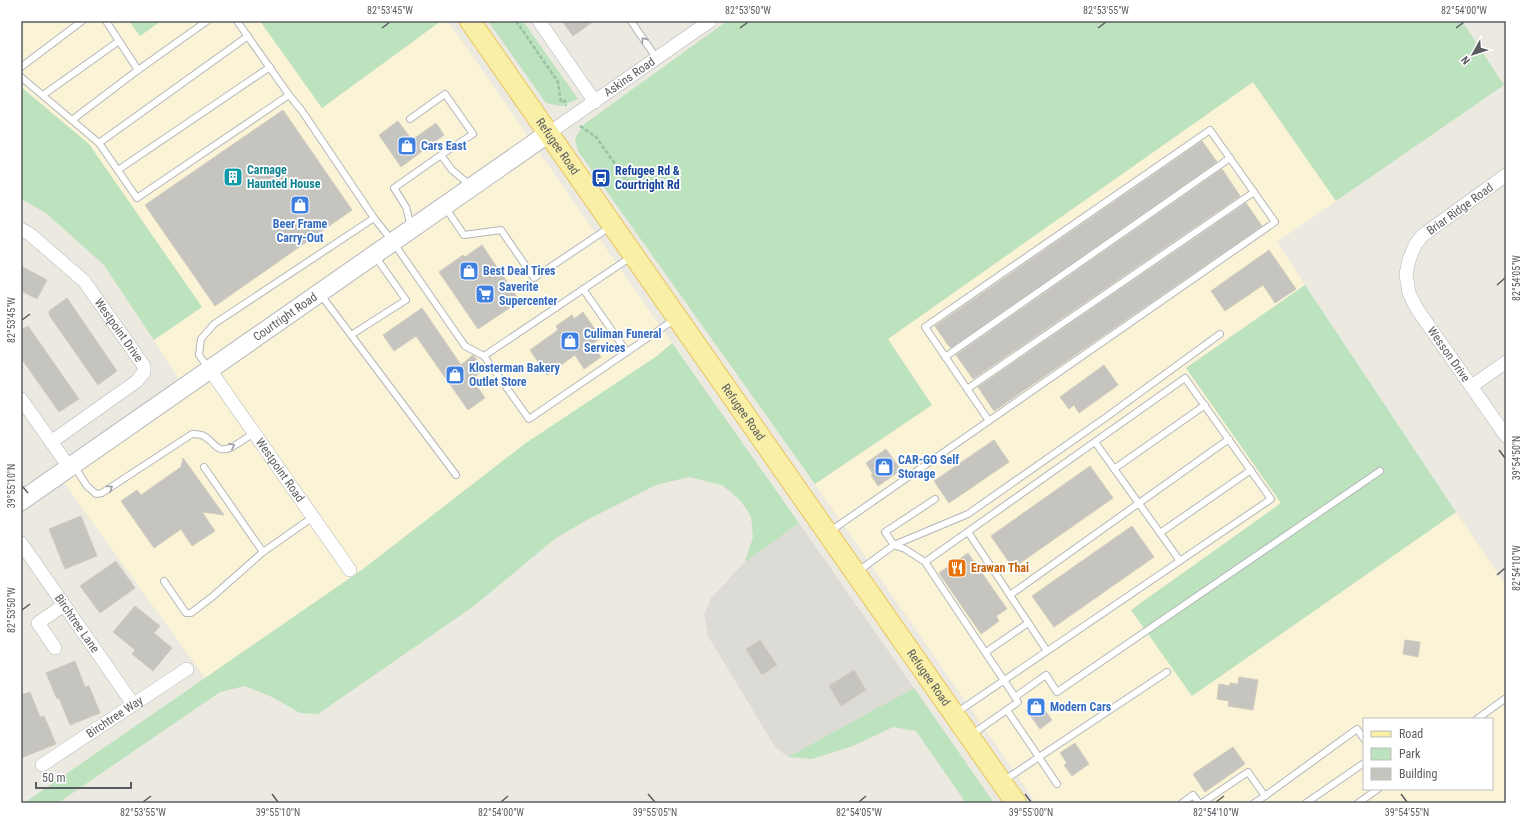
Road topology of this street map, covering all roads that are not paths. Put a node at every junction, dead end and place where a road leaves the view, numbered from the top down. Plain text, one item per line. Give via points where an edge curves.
1 (82, 21) edge
2 (106, 21) edge
3 (207, 21) edge
4 (237, 21) edge
5 (470, 21) edge
6 (539, 21) edge
7 (631, 21) edge
8 (710, 21) edge
9 (248, 36) junction
10 (119, 41) junction
11 (657, 59) junction
12 (21, 67) edge
13 (270, 67) junction
14 (138, 70) junction
15 (21, 77) edge
16 (43, 95) junction
17 (289, 95) junction
18 (595, 102) junction
19 (410, 119) dead end
20 (72, 120) junction
21 (549, 133) junction
22 (99, 143) junction
23 (441, 155) junction
24 (1230, 158) junction
25 (118, 170) junction
26 (1506, 175) edge
27 (471, 186) junction
28 (1254, 192) junction
29 (444, 206) junction
30 (374, 218) junction
31 (613, 225) junction
32 (21, 229) edge
33 (411, 229) junction
34 (393, 242) junction
35 (634, 254) junction
36 (374, 255) junction
37 (1407, 267) joint
38 (583, 289) junction
39 (320, 294) junction
40 (678, 317) junction
41 (1220, 334) dead end
42 (351, 336) junction
43 (627, 352) junction
44 (484, 356) junction
45 (945, 357) junction
46 (1506, 362) edge
47 (210, 370) junction
48 (1472, 386) junction
49 (967, 389) junction
50 (21, 399) edge
51 (1205, 405) junction
52 (989, 421) junction
53 (254, 433) junction
54 (1506, 436) edge
55 (1229, 439) junction
56 (51, 442) junction
57 (1095, 442) junction
58 (71, 466) junction
59 (204, 467) dead end
60 (1114, 469) junction
61 (1251, 470) junction
62 (1380, 471) dead end
63 (456, 475) dead end
64 (935, 498) dead end
65 (21, 501) edge
66 (1139, 503) junction
67 (313, 517) junction
68 (968, 532) junction
69 (828, 533) junction
70 (1160, 533) junction
71 (21, 543) edge
72 (894, 545) junction
73 (263, 552) junction
74 (1180, 561) junction
75 (925, 562) junction
76 (350, 570) dead end
77 (856, 573) junction
78 (164, 581) dead end
79 (1010, 595) junction
80 (64, 605) junction
81 (1028, 623) junction
82 (55, 648) dead end
83 (1047, 651) junction
84 (986, 652) junction
85 (187, 669) dead end
86 (1167, 672) dead end
87 (1005, 680) junction
88 (1015, 697) junction
89 (1506, 698) edge
90 (134, 704) junction
91 (1006, 710) junction
92 (954, 714) junction
93 (1478, 718) edge
94 (969, 736) junction
95 (1363, 738) edge
96 (1038, 757) junction
97 (1363, 764) edge
98 (42, 766) dead end
99 (1001, 782) junction
100 (1057, 784) dead end
101 (1377, 790) edge
102 (1265, 796) junction
103 (1016, 803) edge
104 (1182, 803) edge
105 (1200, 803) edge
106 (1254, 803) edge
107 (1306, 803) edge
108 (1358, 803) edge

1 - 12 lane
2 - 10 lane
3 - 14 lane
4 - 9 lane
5 - 21 main road, Refugee Road
6 - 18 street
11 -> 7 lane
8 - 11 street, Askins Road
9 - 13 lane
9 - 22 lane
10 - 14 lane
10 - 16 lane
11 - 18 street, Askins Road
13 - 17 lane
13 - 25 lane
14 - 20 lane
15 - 16 lane
16 - 20 lane
17 - 25 lane via 137,198
17 - 30 lane
18 - 21 street, Askins Road
19 - 23 lane via 445,94 472,134
20 - 22 lane
21 - 27 street, Courtright Road
21 - 31 main road, Refugee Road
22 - 25 lane
23 - 27 lane via 452,170
23 - 33 lane via 394,188 406,207
24 - 28 lane
24 - 45 lane
24 - 45 lane via 1210,130 925,327
26 - 37 street, Briar Ridge Road via 1422,236 1415,245
27 - 29 street, Courtright Road
28 - 49 lane
28 - 52 lane via 1276,222
29 - 31 lane via 464,234 501,230 534,278
29 - 33 street, Courtright Road
30 - 34 lane
30 - 47 lane via 214,324 201,339 199,354
31 - 35 main road, Refugee Road
32 - 56 street, Westpoint Drive via 84,281 144,366 144,372 137,381
33 - 34 street, Courtright Road
34 - 36 street, Courtright Road
34 - 44 lane via 466,346
35 - 38 lane
35 - 40 main road, Refugee Road
36 - 39 street, Courtright Road
36 - 42 lane via 406,300
37 - 48 street, Wesson Drive via 1408,288 1413,302
38 - 43 lane
38 - 44 lane
39 - 42 lane
39 - 47 street, Courtright Road
40 - 43 lane
40 - 69 main road, Refugee Road
41 - 72 lane via 1106,418 968,514
42 - 63 lane
43 - 44 lane via 529,419
45 - 49 lane
46 - 48 street
47 - 53 street, Westpoint Road
47 - 58 street, Courtright Road
48 - 54 street, Wesson Drive
49 - 52 lane
50 - 56 street
51 - 55 lane
51 - 57 lane via 1186,378
51 - 60 lane
52 - 69 lane
58 -> 53 lane via 96,494 102,493 192,434 200,434 214,447 222,450
53 - 67 street, Westpoint Road
55 - 61 lane
55 - 66 lane
56 - 58 street
57 - 60 lane
57 - 68 lane
58 - 65 street, Courtright Road
59 - 73 lane
60 - 66 lane
61 - 70 lane
61 - 74 lane via 1271,499
62 - 88 lane via 1057,692 1046,675
64 - 72 lane via 885,532
66 - 70 lane
66 - 79 lane
67 - 73 lane
67 - 76 street, Westpoint Road
68 - 75 lane
68 - 79 lane
69 - 77 main road, Refugee Road
70 - 74 lane
71 - 80 street, Birchtree Lane
72 - 75 lane
72 - 77 lane
73 - 78 lane via 191,612 186,612
74 - 83 lane
75 - 84 lane
77 - 92 main road, Refugee Road
79 - 81 lane
80 - 82 street via 38,623
80 - 90 street, Birchtree Lane
81 - 83 lane
81 - 84 lane
83 - 87 lane
84 - 87 lane
85 - 90 street, Birchtree Way
86 - 96 lane
87 - 88 lane
87 - 92 lane
88 - 91 lane via 1018,702
89 - 93 lane
90 - 98 street, Birchtree Way
91 - 94 lane
91 - 96 lane
92 - 94 main road, Refugee Road
94 - 99 main road, Refugee Road
95 - 102 lane via 1357,729
96 - 99 lane
96 - 100 lane
97 - 107 lane
99 - 103 main road, Refugee Road
101 - 108 lane
102 - 105 lane via 1248,772
102 - 106 lane
104 - 105 lane via 1193,795

